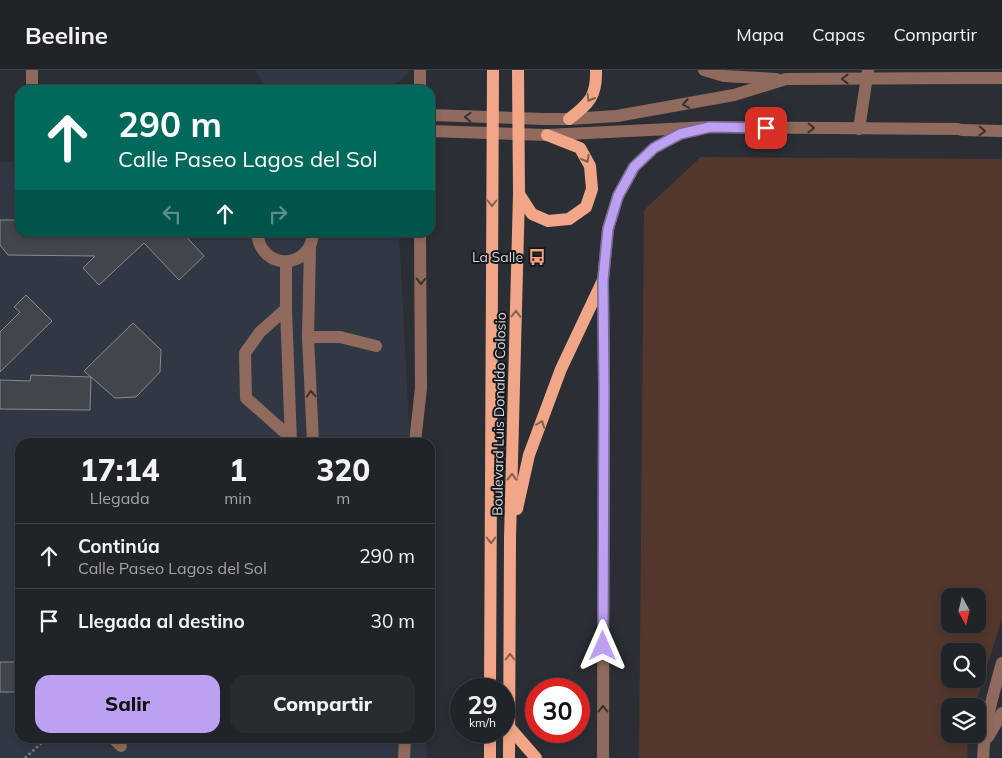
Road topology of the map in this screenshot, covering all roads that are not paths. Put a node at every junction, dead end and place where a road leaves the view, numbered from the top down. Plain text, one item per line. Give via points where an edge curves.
1 (32, 70) edge
2 (420, 70) edge
3 (493, 70) edge
4 (518, 70) edge
5 (596, 70) edge
6 (704, 70) edge
7 (867, 74) edge
8 (1002, 78) edge
9 (786, 79) junction
10 (32, 85) edge
11 (420, 85) edge
12 (435, 115) edge
13 (569, 119) junction
14 (710, 127) junction
15 (859, 129) junction
16 (435, 131) edge
17 (1002, 131) edge
18 (547, 135) junction
19 (519, 194) junction
20 (258, 237) edge
21 (313, 237) edge
22 (420, 237) edge
23 (310, 247) junction
24 (286, 262) junction
25 (603, 280) junction
26 (286, 309) junction
27 (308, 337) junction
28 (376, 346) dead end
29 (289, 438) edge
30 (291, 438) edge
31 (313, 438) edge
32 (415, 438) edge
33 (510, 538) junction
34 (1002, 663) edge
35 (490, 678) edge
36 (509, 678) edge
37 (1002, 714) edge
38 (986, 733) edge
39 (515, 734) edge
40 (986, 740) edge
41 (405, 743) edge
42 (490, 743) edge
43 (509, 743) edge
44 (984, 743) edge
45 (404, 758) edge
46 (490, 758) edge
47 (509, 758) edge
48 (536, 758) edge
49 (603, 758) edge
50 (983, 758) edge

1 - 10 street
2 - 11 street
3 -> 35 main road, Boulevard Luis Donaldo Colosio
4 - 19 main road, Boulevard Luis Donaldo Colosio
5 -> 13 main road via 595,90 586,106
6 - 9 street via 724,76
7 - 8 street
7 -> 9 street
7 - 15 street
9 -> 13 street via 734,95 617,116
13 -> 12 street
14 -> 15 street
14 - 18 street
14 - 25 street via 680,134 654,148 634,167 618,196 608,229
15 -> 17 street
16 - 18 street
18 -> 19 main road via 580,148 590,166 592,189 586,207 569,219 548,221 532,214
33 -> 19 main road, Boulevard Luis Donaldo Colosio
20 - 24 street via 262,250
21 - 23 street
22 -> 32 street via 421,388
23 - 24 street via 300,258
23 - 27 street
24 - 26 street
33 -> 25 main road via 529,455 562,369
49 -> 25 street
26 - 29 street via 260,332 245,353 246,398
26 - 30 street
27 - 28 street via 340,337
31 -> 27 street
36 -> 33 main road, Boulevard Luis Donaldo Colosio
34 - 38 street
37 - 40 street
39 - 48 main road
41 - 45 street
42 - 46 main road
43 - 47 main road, Boulevard Luis Donaldo Colosio
44 - 50 street

